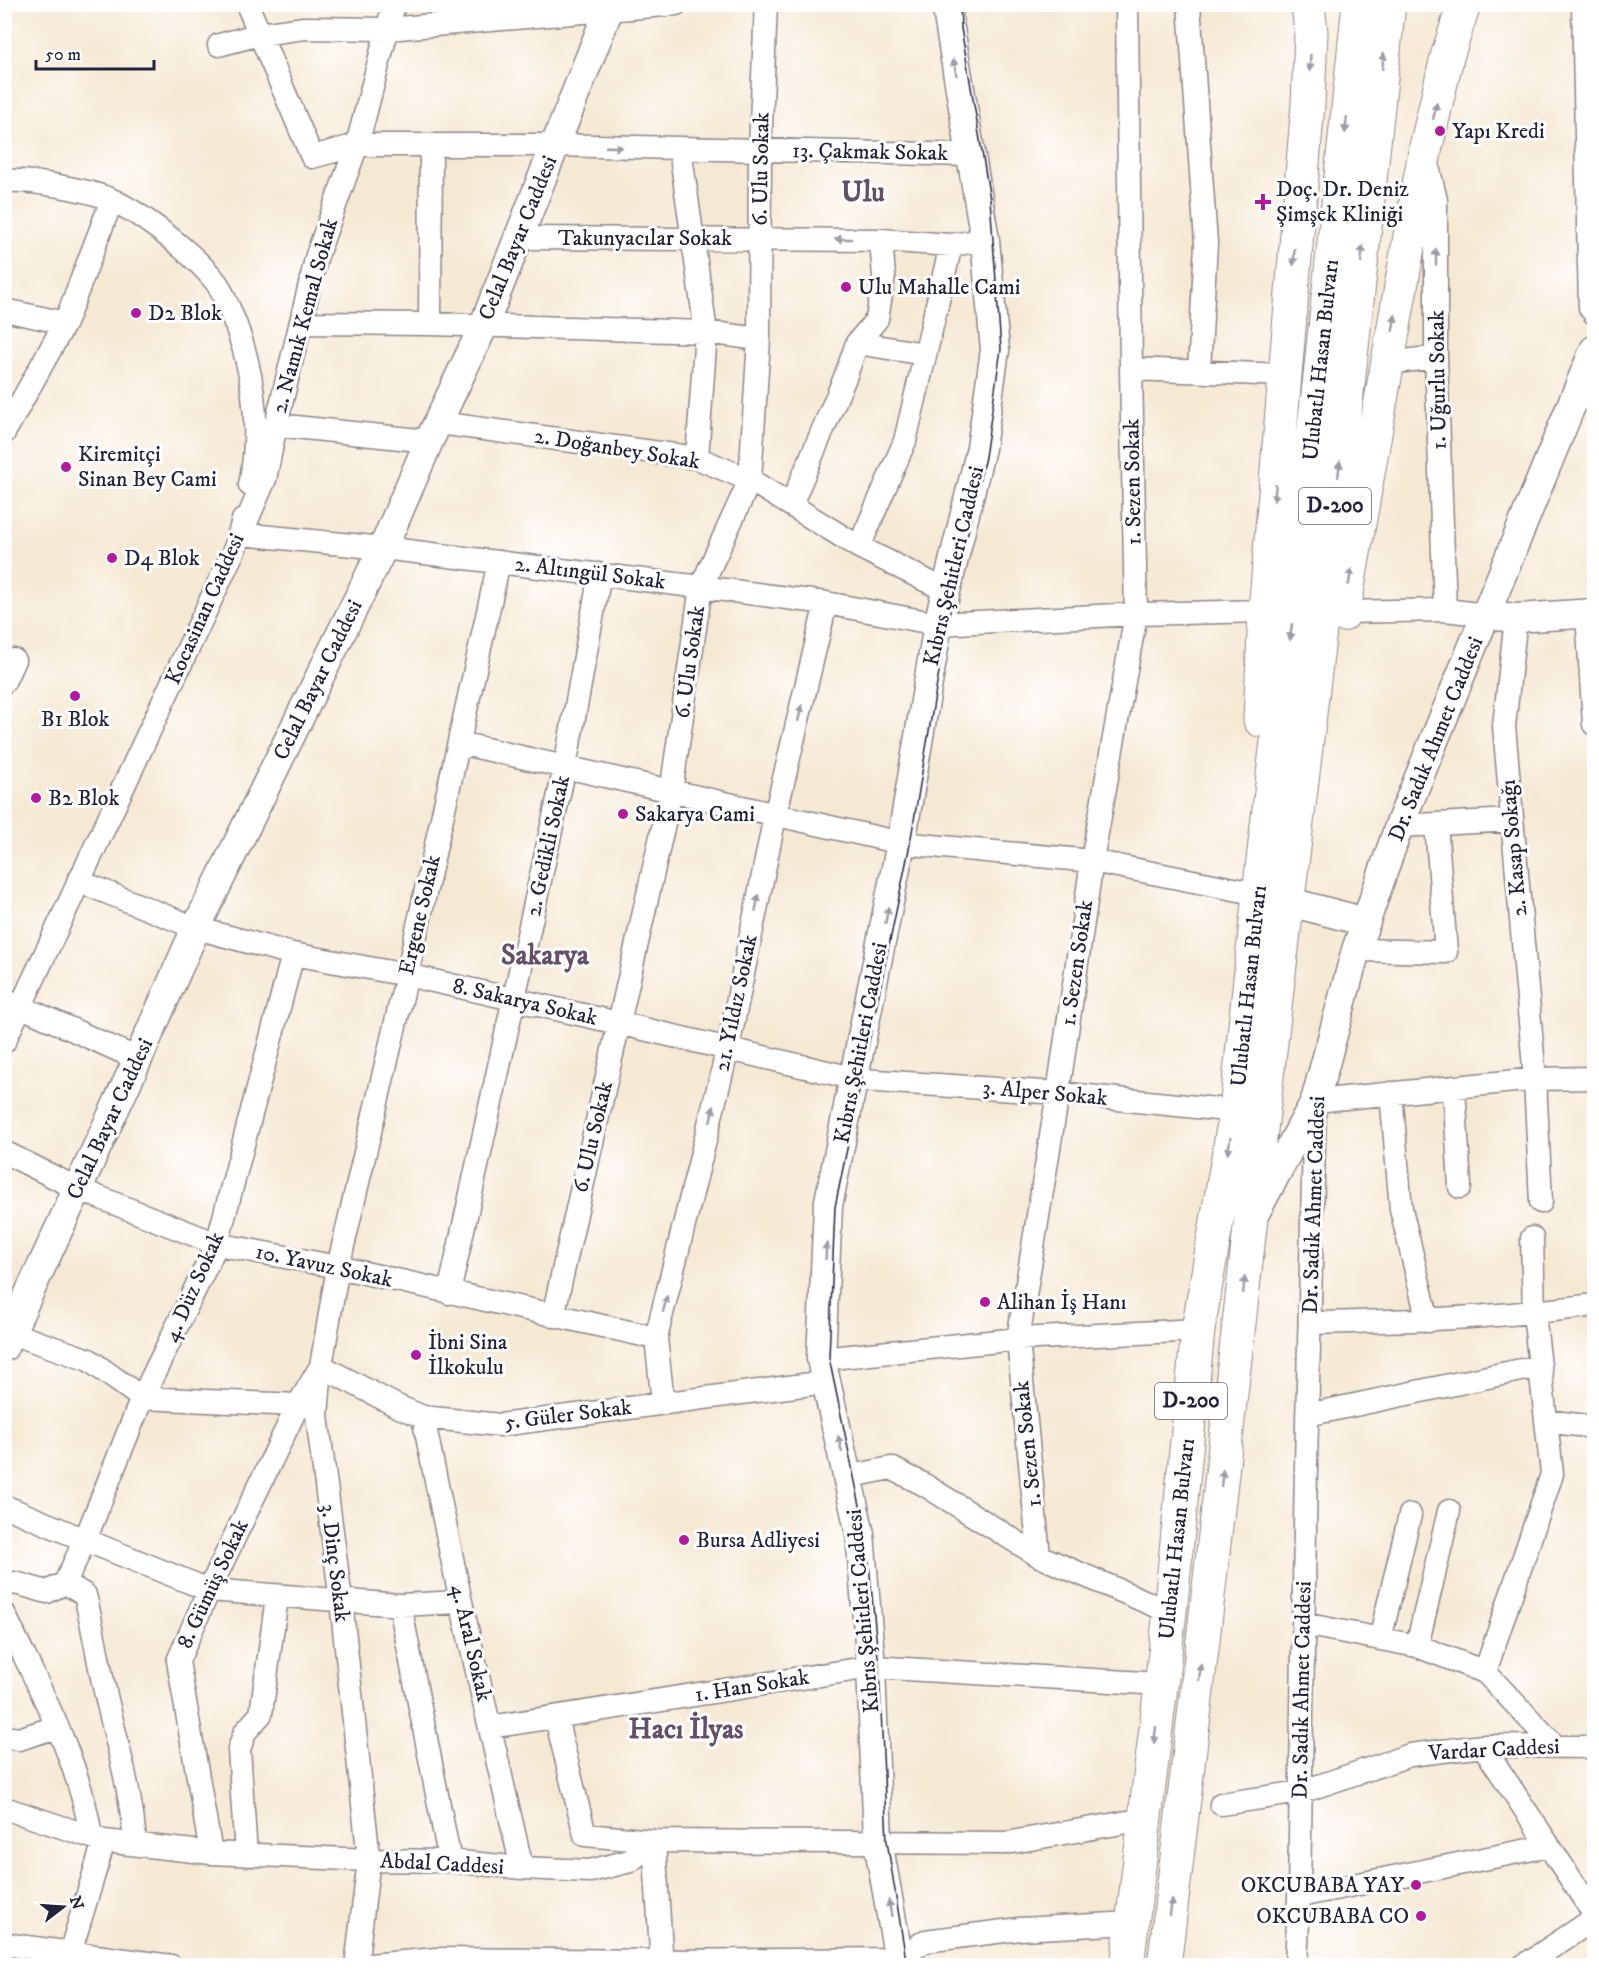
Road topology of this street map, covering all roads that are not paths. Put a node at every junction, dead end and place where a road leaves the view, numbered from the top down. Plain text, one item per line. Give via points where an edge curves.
1 (247, 4) edge
2 (394, 4) edge
3 (676, 4) edge
4 (766, 4) edge
5 (946, 4) edge
6 (1127, 4) edge
7 (1189, 4) edge
8 (1308, 4) edge
9 (1359, 4) edge
10 (1389, 4) edge
11 (1582, 4) edge
12 (610, 7) edge
13 (1464, 8) edge
14 (388, 29) junction
15 (260, 34) junction
16 (219, 45) dead end
17 (431, 145) junction
18 (555, 145) junction
19 (357, 146) junction
20 (680, 149) junction
21 (760, 150) junction
22 (1425, 151) junction
23 (970, 155) junction
24 (4, 181) edge
25 (112, 200) junction
26 (520, 238) junction
27 (694, 238) junction
28 (759, 239) junction
29 (881, 240) junction
30 (985, 240) junction
31 (951, 245) junction
32 (4, 310) edge
33 (1592, 310) edge
34 (65, 322) junction
35 (301, 323) junction
36 (430, 324) junction
37 (483, 327) junction
38 (706, 332) junction
39 (759, 339) junction
40 (857, 342) junction
41 (1594, 350) edge
42 (925, 354) junction
43 (1436, 357) junction
44 (1388, 363) junction
45 (1131, 369) junction
46 (1198, 370) junction
47 (1285, 375) junction
48 (276, 425) junction
49 (434, 432) junction
50 (4, 433) edge
51 (697, 458) junction
52 (750, 480) junction
53 (791, 505) junction
54 (241, 534) junction
55 (859, 547) junction
56 (383, 548) junction
57 (499, 562) junction
58 (600, 574) junction
59 (701, 587) junction
60 (945, 590) junction
61 (826, 603) junction
62 (1445, 610) junction
63 (1265, 611) junction
64 (1343, 612) junction
65 (1136, 614) junction
66 (1591, 614) edge
67 (1487, 615) junction
68 (1516, 618) junction
69 (938, 624) junction
70 (14, 660) dead end
71 (4, 682) edge
72 (1594, 724) edge
73 (459, 743) junction
74 (565, 767) junction
75 (671, 792) junction
76 (775, 816) junction
77 (1512, 820) junction
78 (1436, 824) junction
79 (1399, 826) junction
80 (1266, 838) junction
81 (901, 843) junction
82 (1092, 861) junction
83 (78, 882) junction
84 (1259, 894) junction
85 (1301, 905) junction
86 (1366, 922) junction
87 (196, 928) junction
88 (1356, 950) junction
89 (293, 954) junction
90 (407, 975) junction
91 (515, 1000) junction
92 (13, 1003) edge
93 (1275, 1007) junction
94 (618, 1023) junction
95 (4, 1042) edge
96 (728, 1048) junction
97 (138, 1059) junction
98 (854, 1078) junction
99 (1594, 1078) edge
100 (1534, 1079) junction
101 (1454, 1087) junction
102 (1058, 1093) junction
103 (1390, 1093) junction
104 (1315, 1101) junction
105 (1236, 1111) junction
106 (4, 1152) edge
107 (1460, 1187) dead end
108 (78, 1189) junction
109 (1541, 1202) dead end
110 (1251, 1221) junction
111 (1532, 1238) dead end
112 (217, 1244) junction
113 (338, 1267) junction
114 (449, 1293) junction
115 (1594, 1305) edge
116 (1534, 1313) junction
117 (553, 1316) junction
118 (1428, 1321) junction
119 (1310, 1323) junction
120 (1198, 1330) junction
121 (656, 1338) junction
122 (1018, 1339) junction
123 (8, 1340) edge
124 (321, 1366) junction
125 (1540, 1366) junction
126 (824, 1371) junction
127 (142, 1398) junction
128 (663, 1403) junction
129 (298, 1405) junction
130 (1307, 1415) junction
131 (423, 1417) junction
132 (1546, 1421) junction
133 (1594, 1427) edge
134 (847, 1477) junction
135 (4, 1506) edge
136 (1449, 1511) dead end
137 (1410, 1515) dead end
138 (85, 1540) junction
139 (1039, 1556) junction
140 (4, 1582) edge
141 (65, 1583) junction
142 (209, 1590) junction
143 (277, 1597) junction
144 (341, 1601) junction
145 (461, 1602) junction
146 (400, 1605) junction
147 (1170, 1612) junction
148 (4, 1613) edge
149 (1303, 1624) junction
150 (1380, 1639) junction
151 (1417, 1646) junction
152 (871, 1667) junction
153 (1485, 1672) junction
154 (1161, 1684) junction
155 (556, 1718) junction
156 (56, 1727) junction
157 (490, 1727) junction
158 (4, 1737) edge
159 (1593, 1740) edge
160 (1483, 1746) junction
161 (1555, 1746) junction
162 (1301, 1792) junction
163 (1221, 1804) dead end
164 (4, 1808) edge
165 (1145, 1819) junction
166 (97, 1839) junction
167 (654, 1840) junction
168 (878, 1841) junction
169 (135, 1844) junction
170 (1548, 1846) junction
171 (211, 1853) junction
172 (246, 1855) junction
173 (369, 1860) junction
174 (450, 1861) junction
175 (522, 1868) junction
176 (1299, 1896) junction
177 (1594, 1914) edge
178 (1594, 1919) edge
179 (1132, 1923) junction
180 (4, 1944) edge
181 (64, 1959) edge
182 (438, 1962) edge
183 (900, 1962) edge
184 (662, 1963) edge
185 (171, 1965) edge
186 (357, 1965) edge
187 (1127, 1965) edge
188 (1164, 1965) edge
189 (1296, 1965) edge
190 (1523, 1965) edge

1 - 15 street
2 - 14 street, 2. Namık Kemal Sokak
3 - 12 street
4 - 21 street, 6. Ulu Sokak
23 -> 5 main road, Kıbrıs Şehitleri Caddesi
6 - 45 street, 1. Sezen Sokak
7 - 46 street via 1206,243
8 -> 47 highway via 1308,104
9 -> 80 highway, Ulubatlı Hasan Bulvarı / D-200
93 -> 10 highway, Ulubatlı Hasan Bulvarı / D-200 via 1338,485
11 - 33 street
12 - 14 street
12 - 18 main road, Celal Bayar Caddesi
22 -> 13 highway via 1447,57
14 - 15 street via 304,28
14 - 19 street, 2. Namık Kemal Sokak
15 - 16 street
15 - 19 street, 13. Çakmak Sokak via 312,157
17 - 18 street, 13. Çakmak Sokak
17 - 19 street, 13. Çakmak Sokak
17 - 36 street
18 -> 20 street, 13. Çakmak Sokak
18 - 26 main road, Celal Bayar Caddesi
19 - 35 street, 2. Namık Kemal Sokak via 317,255
20 - 21 street, 13. Çakmak Sokak
20 - 27 street
21 - 23 street, 13. Çakmak Sokak
21 - 28 street, 6. Ulu Sokak
43 -> 22 street, 1. Uğurlu Sokak via 1436,200
44 -> 22 highway
23 - 30 main road, Kıbrıs Şehitleri Caddesi
24 - 25 street, Kocasinan Caddesi via 74,189
25 - 34 street
25 - 54 street, Kocasinan Caddesi via 175,243 217,283 238,329 251,373 255,427 252,477
26 - 27 street, Takunyacılar Sokak
26 - 37 main road, Celal Bayar Caddesi
27 - 28 street, Takunyacılar Sokak
27 - 38 street
29 -> 28 street, Takunyacılar Sokak
28 - 39 street, 6. Ulu Sokak
29 - 31 street, Takunyacılar Sokak
29 - 40 street via 884,276 877,319
30 - 31 street, Takunyacılar Sokak
30 - 60 main road, Kıbrıs Şehitleri Caddesi via 995,350 981,448
31 - 42 street
32 - 34 street
34 - 50 street
35 - 36 street
35 - 48 street, 2. Namık Kemal Sokak
36 - 37 street
37 - 38 street
37 - 49 main road, Celal Bayar Caddesi
38 - 39 street
38 - 51 street
39 - 52 street, 6. Ulu Sokak
40 - 42 street
40 - 53 street
41 - 67 main road, Dr. Sadık Ahmet Caddesi
42 - 55 street via 905,441
43 - 44 street
43 - 62 street, 1. Uğurlu Sokak
64 -> 44 highway
45 - 46 street
45 - 65 street, 1. Sezen Sokak
46 - 47 street
47 -> 63 highway
48 - 49 street, 2. Doğanbey Sokak
48 - 54 street, 2. Namık Kemal Sokak via 265,480
49 - 51 street, 2. Doğanbey Sokak
49 - 56 main road, Celal Bayar Caddesi
51 - 52 street, 2. Doğanbey Sokak
52 - 53 street, 2. Doğanbey Sokak
52 - 59 street, 6. Ulu Sokak
53 - 55 street, 2. Doğanbey Sokak
54 - 56 street, 2. Altıngül Sokak
54 - 83 street, Kocasinan Caddesi
55 - 60 street, 2. Doğanbey Sokak
56 - 57 street, 2. Altıngül Sokak
56 - 87 main road, Celal Bayar Caddesi
57 - 58 street, 2. Altıngül Sokak
57 - 73 street, Ergene Sokak
58 - 59 street, 2. Altıngül Sokak
58 - 74 street, 2. Gedikli Sokak
59 - 61 street, 2. Altıngül Sokak
59 - 75 street, 6. Ulu Sokak
60 - 69 main road, Kıbrıs Şehitleri Caddesi
61 - 69 street, 2. Altıngül Sokak
76 -> 61 street, 21. Yıldız Sokak
62 - 64 street
62 - 67 street
63 - 65 street, 2. Altıngül Sokak
63 - 80 highway via 1259,756
64 - 85 highway
65 - 69 street, 2. Altıngül Sokak
65 - 82 street, 1. Sezen Sokak
66 - 68 main road
66 - 72 street
67 - 68 main road
67 - 79 main road, Dr. Sadık Ahmet Caddesi
68 - 77 street, 2. Kasap Sokağı via 1504,726
69 - 81 main road, Kıbrıs Şehitleri Caddesi
70 - 71 street
73 - 74 street
73 - 90 street, Ergene Sokak
74 - 75 street
74 - 91 street, 2. Gedikli Sokak
75 - 76 street
75 - 94 street, 6. Ulu Sokak
76 - 81 street
96 -> 76 street, 21. Yıldız Sokak
77 - 78 street
77 - 100 street, 2. Kasap Sokağı
78 - 79 street
78 - 88 street via 1446,952
79 - 86 main road, Dr. Sadık Ahmet Caddesi
80 - 84 highway, Ulubatlı Hasan Bulvarı / D-200
81 - 82 street
98 -> 81 main road, Kıbrıs Şehitleri Caddesi
82 - 84 street
82 - 102 street, 1. Sezen Sokak
83 - 87 street, 8. Sakarya Sokak
83 - 92 street, Kocasinan Caddesi
84 - 105 highway, Ulubatlı Hasan Bulvarı / D-200
85 - 86 main road
85 - 93 highway
86 - 88 main road, Dr. Sadık Ahmet Caddesi
87 - 89 street, 8. Sakarya Sokak
87 - 97 main road, Celal Bayar Caddesi
88 - 104 main road, Dr. Sadık Ahmet Caddesi
89 - 90 street, 8. Sakarya Sokak
89 - 112 street, 4. Düz Sokak
90 - 91 street, 8. Sakarya Sokak
90 - 113 street, Ergene Sokak
91 - 94 street, 8. Sakarya Sokak
91 - 114 street, 2. Gedikli Sokak
92 - 95 street, Kocasinan Caddesi
92 - 97 street
93 - 110 highway, Ulubatlı Hasan Bulvarı / D-200
94 - 96 street, 8. Sakarya Sokak
94 - 117 street, 6. Ulu Sokak
96 - 98 street, 8. Sakarya Sokak
121 -> 96 street, 21. Yıldız Sokak
97 - 108 main road, Celal Bayar Caddesi
98 - 102 street, 3. Alper Sokak
126 -> 98 main road, Kıbrıs Şehitleri Caddesi via 828,1206
99 - 100 street
100 - 101 street
100 - 109 street, 2. Kasap Sokağı
101 - 103 street
101 - 107 street
102 - 105 street, 3. Alper Sokak
102 - 122 street, 1. Sezen Sokak
103 - 104 street
103 - 118 street via 1401,1209
104 - 110 main road
104 - 119 street, Dr. Sadık Ahmet Caddesi
105 -> 120 highway, Ulubatlı Hasan Bulvarı / D-200
106 - 108 street, 10. Yavuz Sokak
108 - 112 street, 10. Yavuz Sokak
108 - 123 main road, Celal Bayar Caddesi
188 -> 110 highway, Ulubatlı Hasan Bulvarı / D-200
111 - 116 street
112 - 113 street, 10. Yavuz Sokak
112 - 127 street, 4. Düz Sokak
113 - 114 street, 10. Yavuz Sokak
113 - 124 street, 3. Dinç Sokak
114 - 117 street, 10. Yavuz Sokak
115 - 116 street
116 - 118 street
116 - 125 street
117 - 121 street, 10. Yavuz Sokak
118 - 119 street
119 - 130 street, Dr. Sadık Ahmet Caddesi
120 - 122 street, 5. Güler Sokak
120 - 147 highway, Ulubatlı Hasan Bulvarı / D-200
121 - 128 street, 21. Yıldız Sokak
122 - 126 street, 5. Güler Sokak
122 - 139 street, 1. Sezen Sokak
123 - 127 street via 89,1360
124 - 129 street, 8. Gümüş Sokak
124 - 131 street, 5. Güler Sokak
124 - 144 street, 3. Dinç Sokak via 317,1416
125 - 130 street
125 - 132 street
126 - 128 street, 5. Güler Sokak
134 -> 126 main road, Kıbrıs Şehitleri Caddesi
127 - 129 street
127 - 138 street, 4. Düz Sokak
128 - 131 street, 5. Güler Sokak via 500,1425
129 - 142 street, 8. Gümüş Sokak
130 - 149 street, Dr. Sadık Ahmet Caddesi
131 - 145 street, 4. Aral Sokak
132 - 133 street
132 - 153 street via 1552,1474
134 - 139 street via 891,1468
134 - 152 main road, Kıbrıs Şehitleri Caddesi via 860,1534
135 - 138 street
136 - 151 street
137 - 150 street
138 - 141 street, 4. Düz Sokak
138 - 142 street
139 - 147 street
140 - 141 street via 47,1592
141 - 169 street via 85,1595 95,1632 126,1774
142 - 143 street
142 - 171 street, 8. Gümüş Sokak via 178,1661
143 - 144 street
143 - 172 street via 261,1714 245,1732 238,1749
144 - 146 street
144 - 173 street, 3. Dinç Sokak
145 - 146 street
145 - 157 street, 4. Aral Sokak
146 - 174 street
147 - 154 highway, Ulubatlı Hasan Bulvarı / D-200
148 - 156 street
149 - 150 street
149 - 162 street, Dr. Sadık Ahmet Caddesi
150 - 151 street
151 - 153 street
152 - 154 street, 1. Han Sokak
152 - 155 street, 1. Han Sokak
152 - 168 main road, Kıbrıs Şehitleri Caddesi
153 - 161 street
154 -> 165 highway, Ulubatlı Hasan Bulvarı / D-200
155 - 157 street, 1. Han Sokak
155 - 167 street via 585,1835
156 - 158 street via 19,1739
156 - 166 street via 74,1767
157 - 175 street, 4. Aral Sokak
159 - 161 street, Vardar Caddesi
160 - 161 street, Vardar Caddesi
160 - 162 street, Vardar Caddesi via 1410,1755
160 - 170 street
162 - 163 street, Vardar Caddesi
162 - 176 street, Dr. Sadık Ahmet Caddesi
164 - 166 street, Abdal Caddesi
165 - 168 street via 1006,1843
165 - 179 highway, Ulubatlı Hasan Bulvarı / D-200
166 - 169 street, Abdal Caddesi
166 - 181 street
167 - 168 street
167 - 175 street, Abdal Caddesi via 630,1861 590,1871
167 - 184 street
183 -> 168 main road, Kıbrıs Şehitleri Caddesi
169 - 171 street, Abdal Caddesi
170 - 176 street
170 - 177 street
171 - 172 street, Abdal Caddesi
172 - 173 street, Abdal Caddesi
173 - 174 street, Abdal Caddesi
173 - 186 street, 3. Dinç Sokak
174 - 175 street, Abdal Caddesi
176 - 189 street, Dr. Sadık Ahmet Caddesi
178 - 190 street
179 - 183 street via 1020,1929 925,1941
179 - 187 highway, Ulubatlı Hasan Bulvarı / D-200
180 - 181 street
181 - 185 street
182 - 184 street
182 - 186 street
183 - 184 street

